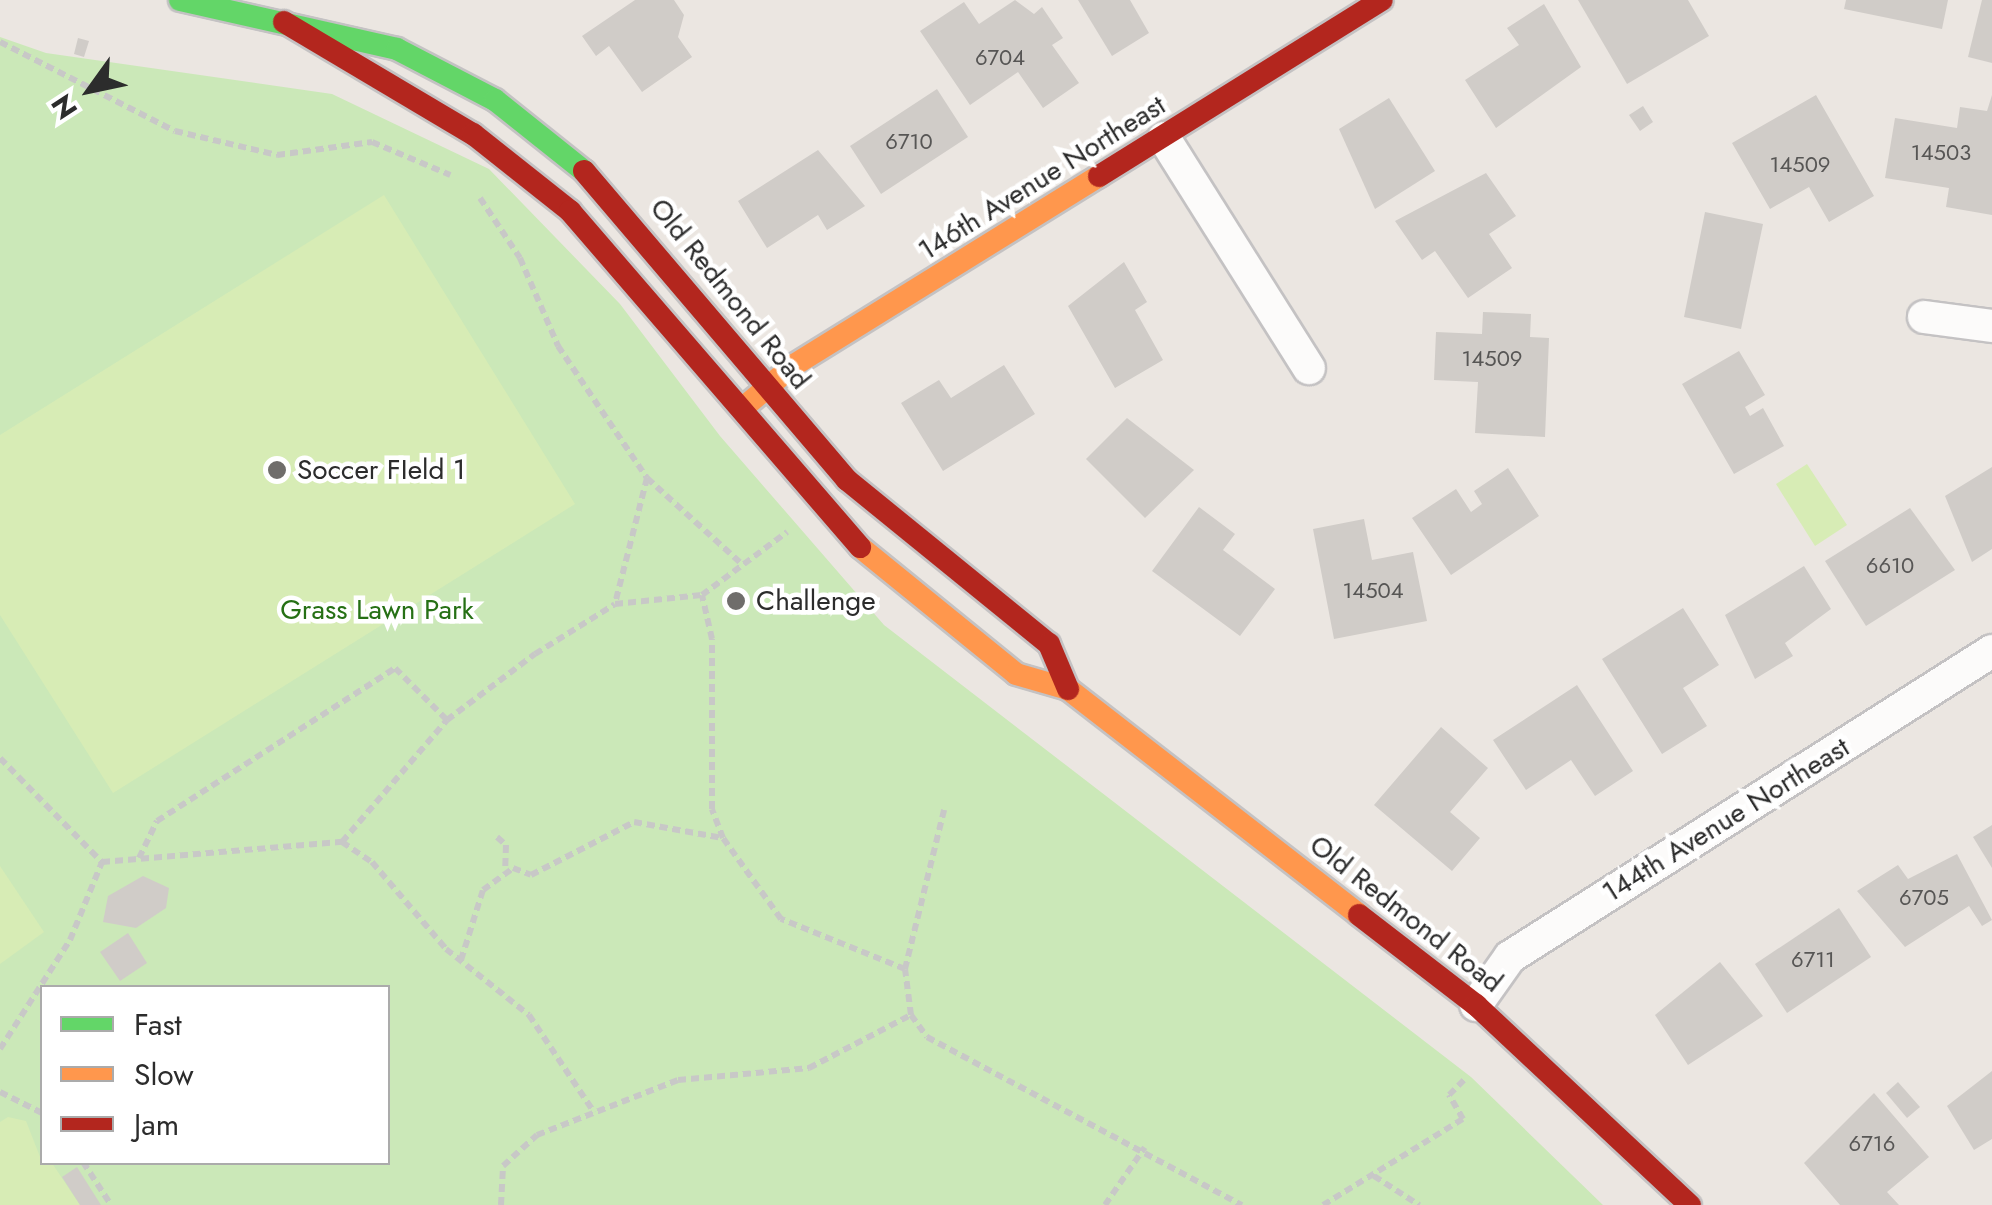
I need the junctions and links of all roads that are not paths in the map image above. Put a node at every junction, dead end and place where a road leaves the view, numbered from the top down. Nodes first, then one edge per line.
1 (180, 0) edge
2 (1382, 0) edge
3 (288, 11) edge
4 (1164, 138) junction
5 (1924, 317) dead end
6 (1992, 326) edge
7 (1309, 368) dead end
8 (766, 389) junction
9 (737, 413) junction
10 (1992, 652) edge
11 (1068, 689) junction
12 (1476, 1005) junction
13 (1690, 1205) edge

1 - 3 main road, Old Redmond Road
2 - 4 main road, 146th Avenue Northeast
3 - 8 main road, Old Redmond Road
3 - 9 main road, Old Redmond Road
4 - 7 street
4 - 8 main road, 146th Avenue Northeast
5 - 6 street
8 - 9 main road, 146th Avenue Northeast
8 - 11 main road, Old Redmond Road
9 - 11 main road, Old Redmond Road
10 - 12 street, 144th Avenue Northeast
11 - 12 main road, Old Redmond Road
12 - 13 main road, Old Redmond Road

